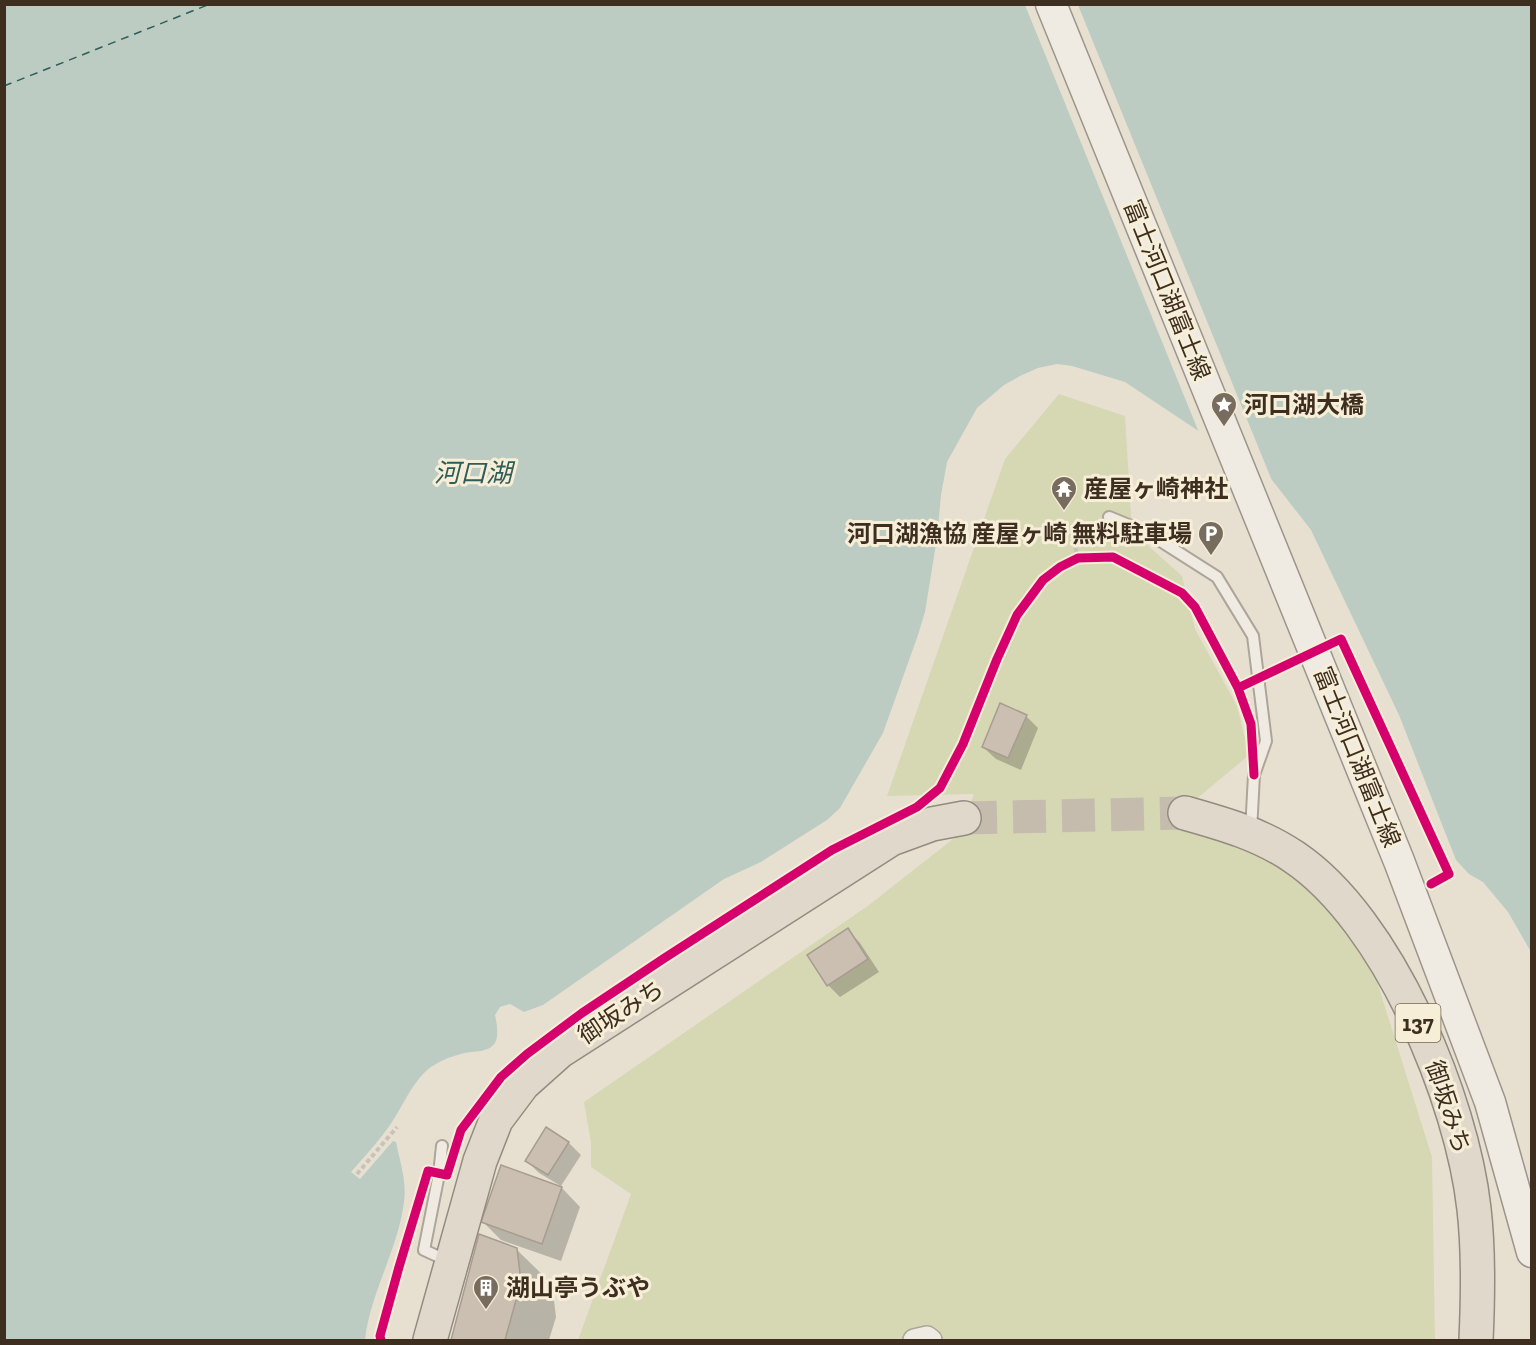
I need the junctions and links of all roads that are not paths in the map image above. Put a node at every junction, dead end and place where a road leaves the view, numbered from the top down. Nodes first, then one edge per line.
1 (1051, 4) edge
2 (1109, 517) dead end
3 (1185, 813) tunnel mouth
4 (964, 818) tunnel mouth
5 (1251, 834) junction
6 (442, 1146) dead end
7 (1532, 1252) edge
8 (452, 1262) junction
9 (430, 1341) edge
10 (914, 1341) edge
11 (931, 1341) edge
12 (1476, 1341) edge

1 - 7 main road, 富士河口湖富士線
2 - 5 lane
3 - 5 highway, 御坂みち / 137
4 - 8 highway, 御坂みち
5 - 12 highway, 御坂みち / 137
6 - 8 lane
8 - 9 highway, 御坂みち
10 - 11 street

